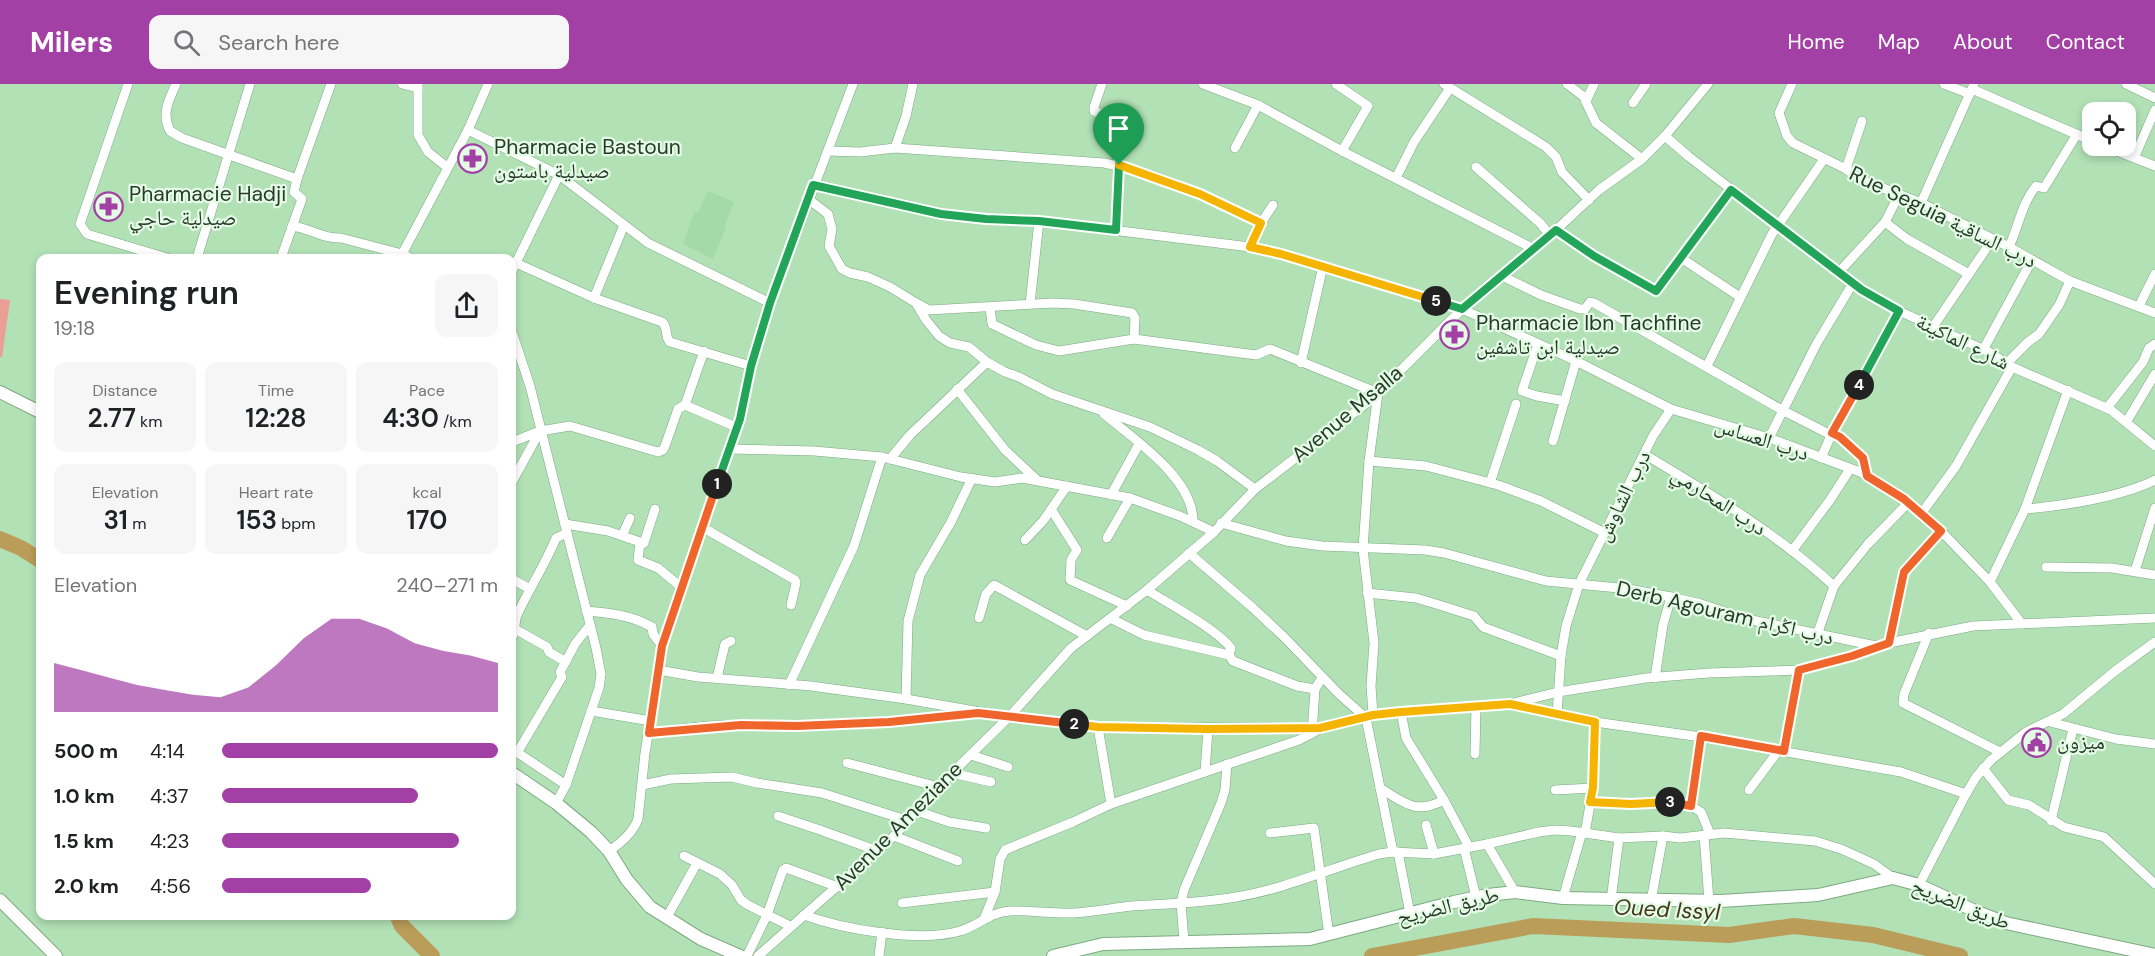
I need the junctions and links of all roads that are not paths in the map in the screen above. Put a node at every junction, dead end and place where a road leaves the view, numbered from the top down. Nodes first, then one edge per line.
1 (128, 84) edge
2 (176, 84) edge
3 (250, 84) edge
4 (331, 84) edge
5 (402, 84) edge
6 (488, 84) edge
7 (853, 84) edge
8 (913, 84) edge
9 (1102, 84) edge
10 (1203, 84) edge
11 (1336, 84) edge
12 (1567, 84) edge
13 (1594, 84) edge
14 (1646, 84) edge
15 (1708, 84) edge
16 (1792, 84) edge
17 (1944, 84) edge
18 (2126, 84) edge
19 (418, 86) edge
20 (1447, 86) edge
21 (1972, 89) edge
22 (2155, 98) edge
23 (1587, 99) junction
24 (1633, 103) dead end
25 (1257, 105) junction
26 (2155, 110) edge
27 (1863, 121) dead end
28 (468, 130) junction
29 (2077, 134) junction
30 (1665, 136) junction
31 (2082, 136) edge
32 (1235, 147) dead end
33 (895, 148) junction
34 (828, 151) junction
35 (1342, 151) junction
36 (230, 154) junction
37 (2136, 154) edge
38 (2132, 156) edge
39 (1642, 159) junction
40 (1824, 159) junction
41 (1119, 165) junction
42 (2155, 166) edge
43 (447, 167) junction
44 (1476, 167) dead end
45 (1845, 169) junction
46 (559, 175) junction
47 (1396, 178) junction
48 (297, 179) junction
49 (813, 185) junction
50 (1731, 190) junction
51 (1899, 195) junction
52 (808, 200) junction
53 (1589, 200) junction
54 (1921, 203) junction
55 (1273, 205) dead end
56 (1039, 221) junction
57 (1885, 222) junction
58 (1261, 223) junction
59 (624, 225) junction
60 (1778, 225) junction
61 (292, 226) junction
62 (1116, 230) junction
63 (1553, 233) junction
64 (1992, 240) junction
65 (1250, 247) junction
66 (2009, 248) junction
67 (1534, 249) junction
68 (154, 254) edge
69 (198, 254) edge
70 (282, 254) edge
71 (394, 254) edge
72 (405, 254) edge
73 (1681, 258) junction
74 (2032, 260) junction
75 (516, 263) edge
76 (1323, 266) junction
77 (516, 268) edge
78 (1839, 272) junction
79 (1969, 274) junction
80 (2155, 274) edge
81 (1502, 276) junction
82 (2070, 281) junction
83 (1853, 283) junction
84 (1740, 297) junction
85 (594, 298) junction
86 (770, 303) junction
87 (916, 303) junction
88 (1030, 304) junction
89 (2139, 306) junction
90 (990, 307) junction
91 (1462, 309) junction
92 (1899, 311) junction
93 (2155, 313) edge
94 (1933, 327) junction
95 (1134, 339) junction
96 (516, 344) edge
97 (1538, 344) junction
98 (2155, 344) edge
99 (1983, 350) junction
100 (704, 351) junction
101 (1576, 361) junction
102 (987, 362) junction
103 (1301, 363) junction
104 (2010, 365) junction
105 (751, 366) junction
106 (1707, 366) junction
107 (2155, 374) edge
108 (2152, 385) edge
109 (957, 389) junction
110 (2068, 390) junction
111 (0, 392) edge
112 (1378, 393) junction
113 (1565, 401) junction
114 (1516, 404) dead end
115 (686, 405) junction
116 (2107, 408) junction
117 (1671, 409) junction
118 (36, 410) edge
119 (1782, 410) junction
120 (1100, 411) junction
121 (2127, 422) junction
122 (736, 427) junction
123 (540, 431) junction
124 (1832, 433) junction
125 (1769, 438) junction
126 (516, 440) edge
127 (1553, 441) dead end
128 (1139, 444) junction
129 (2155, 446) edge
130 (729, 449) junction
131 (1644, 454) junction
132 (886, 458) junction
133 (1821, 458) junction
134 (1369, 462) junction
135 (1851, 469) junction
136 (516, 475) edge
137 (1867, 476) junction
138 (972, 478) junction
139 (2155, 480) edge
140 (1038, 481) junction
141 (1490, 483) junction
142 (1066, 486) junction
143 (1255, 489) junction
144 (1111, 495) junction
145 (1130, 498) junction
146 (1908, 503) junction
147 (2155, 508) edge
148 (655, 509) dead end
149 (1051, 509) junction
150 (2025, 509) junction
151 (1922, 514) junction
152 (630, 518) dead end
153 (1193, 522) junction
154 (1221, 523) junction
155 (702, 527) junction
156 (566, 529) junction
157 (1941, 531) junction
158 (1214, 532) junction
159 (1605, 533) junction
160 (623, 534) junction
161 (1107, 538) dead end
162 (1025, 540) dead end
163 (641, 545) junction
164 (1363, 549) junction
165 (1792, 550) junction
166 (1189, 553) junction
167 (2046, 567) dead end
168 (2135, 571) junction
169 (2155, 575) edge
170 (516, 581) edge
171 (1990, 582) junction
172 (1579, 584) junction
173 (1834, 586) junction
174 (682, 588) junction
175 (530, 589) junction
176 (1147, 590) junction
177 (1367, 593) junction
178 (1671, 597) junction
179 (791, 606) dead end
180 (1127, 606) junction
181 (586, 611) junction
182 (979, 618) dead end
183 (2155, 618) edge
184 (516, 619) edge
185 (1112, 619) junction
186 (2022, 624) junction
187 (590, 625) junction
188 (516, 632) edge
189 (1929, 633) junction
190 (1817, 635) junction
191 (1087, 636) junction
192 (731, 641) dead end
193 (2155, 642) edge
194 (1889, 643) junction
195 (662, 646) junction
196 (1876, 646) junction
197 (1229, 655) junction
198 (1561, 656) junction
199 (566, 662) junction
200 (658, 670) junction
201 (1799, 670) junction
202 (717, 678) junction
203 (1322, 678) junction
204 (1655, 678) junction
205 (789, 685) junction
206 (1315, 688) junction
207 (1558, 693) junction
208 (906, 699) junction
209 (1510, 704) junction
210 (1476, 706) junction
211 (591, 711) junction
212 (1401, 712) junction
213 (978, 713) junction
214 (1557, 714) junction
215 (1008, 717) junction
216 (1369, 717) junction
217 (651, 720) junction
218 (1595, 722) junction
219 (2050, 722) junction
220 (1098, 727) junction
221 (1208, 729) junction
222 (2073, 729) junction
223 (1315, 730) junction
224 (649, 733) junction
225 (1701, 736) junction
226 (2155, 744) edge
227 (516, 748) edge
228 (1781, 750) junction
229 (516, 752) edge
230 (2000, 752) junction
231 (1475, 754) dead end
232 (970, 755) junction
233 (848, 763) dead end
234 (1227, 764) junction
235 (1008, 767) dead end
236 (1983, 768) junction
237 (1206, 772) junction
238 (952, 773) junction
239 (516, 776) edge
240 (991, 782) dead end
241 (566, 785) junction
242 (642, 785) junction
243 (939, 787) junction
244 (1380, 788) junction
245 (1593, 788) junction
246 (1555, 790) dead end
247 (1749, 790) dead end
248 (1966, 794) junction
249 (1444, 800) junction
250 (1590, 802) junction
251 (556, 803) junction
252 (1111, 804) junction
253 (1691, 806) junction
254 (917, 811) junction
255 (778, 816) dead end
256 (909, 821) junction
257 (2051, 821) junction
258 (1426, 825) dead end
259 (986, 828) dead end
260 (1584, 832) junction
261 (1270, 833) dead end
262 (1707, 835) junction
263 (894, 836) junction
264 (1663, 836) junction
265 (1619, 838) junction
266 (1487, 844) junction
267 (1467, 848) junction
268 (609, 851) junction
269 (878, 851) junction
270 (1396, 852) junction
271 (1434, 854) junction
272 (684, 856) dead end
273 (958, 861) dead end
274 (697, 863) junction
275 (1320, 872) junction
276 (1893, 878) junction
277 (2155, 884) edge
278 (1919, 885) junction
279 (838, 886) junction
280 (995, 892) junction
281 (1515, 892) junction
282 (1476, 897) junction
283 (1563, 898) junction
284 (0, 900) edge
285 (1611, 900) junction
286 (1651, 901) junction
287 (1709, 901) junction
288 (902, 903) dead end
289 (1181, 903) junction
290 (1410, 914) junction
291 (767, 915) junction
292 (804, 915) junction
293 (667, 917) junction
294 (984, 920) junction
295 (790, 926) junction
296 (882, 932) junction
297 (1329, 935) junction
298 (1184, 941) junction
299 (2155, 955) edge
300 (56, 956) edge
301 (740, 956) edge
302 (747, 956) edge
303 (758, 956) edge
304 (879, 956) edge
305 (1053, 956) edge

1 - 68 street
2 - 36 street
3 - 36 street
4 - 48 street
5 - 19 street
6 - 28 street
7 - 34 street
8 - 33 street
9 - 41 street
10 - 25 street
11 - 35 street
12 - 23 street
13 - 23 street
14 - 24 street
15 - 30 street, Avenue Msalla
16 - 40 street, Rue Seguia درب الساقية
17 - 21 street
18 - 22 street
19 - 43 street
20 - 47 street
20 - 53 street
21 - 29 street
21 - 54 street
23 - 39 street
25 - 32 street
25 - 35 street
26 - 37 street
27 - 45 street
28 - 43 street
28 - 46 street
29 - 31 street
29 - 66 street
30 - 39 street, Avenue Msalla
30 - 50 street, شارع الماكينة
33 - 34 street
33 - 41 street
34 - 49 street
35 - 47 street
36 - 48 street
36 - 69 street
38 - 42 street
39 - 53 street, Avenue Msalla
40 - 45 street, Rue Seguia درب الساقية
40 - 60 street
41 - 58 street
41 - 62 street
43 - 72 street
44 - 63 street
45 - 51 street, Rue Seguia درب الساقية
46 - 59 street
46 - 75 street
47 - 67 street
48 - 61 street
49 - 52 street
49 - 56 street, درب العساس
50 - 60 street, شارع الماكينة
50 - 73 street
51 - 54 street, Rue Seguia درب الساقية
51 - 57 street
52 - 86 street
52 - 87 street
53 - 63 street, Avenue Msalla
54 - 64 street, Rue Seguia درب الساقية
55 - 58 street
56 - 62 street, درب العساس
56 - 88 street
57 - 78 street
57 - 79 street
58 - 65 street
59 - 85 street
59 - 86 street
60 - 78 street, شارع الماكينة
60 - 84 street
61 - 70 street
61 - 71 street
62 - 65 street, درب العساس
63 - 67 street, Avenue Msalla
63 - 73 street
64 - 66 street, Rue Seguia درب الساقية
64 - 79 street
65 - 76 street, درب العساس
66 - 74 street, Rue Seguia درب الساقية
67 - 81 street, Avenue Msalla
73 - 84 street
74 - 82 street, Rue Seguia درب الساقية
74 - 99 street
76 - 91 street, درب العساس
76 - 103 street
77 - 85 street
78 - 83 street, شارع الماكينة
79 - 94 street
80 - 89 street
81 - 91 street, Avenue Msalla
81 - 106 street
82 - 89 street, Rue Seguia درب الساقية
82 - 104 street
83 - 92 street, شارع الماكينة
83 - 119 street
84 - 106 street
85 - 100 street
86 - 105 street
87 - 90 street
87 - 102 street
88 - 90 street
88 - 95 street
89 - 93 street, Rue Seguia درب الساقية
90 - 95 street
91 - 97 street, درب العساس
91 - 112 street, Avenue Msalla
92 - 94 street, شارع الماكينة
92 - 124 street
94 - 99 street, شارع الماكينة
95 - 103 street
96 - 123 street
97 - 101 street, درب العساس
97 - 113 street
98 - 116 street
99 - 104 street, شارع الماكينة
100 - 105 street
100 - 115 street
101 - 113 street
101 - 117 street, درب العساس
102 - 109 street
102 - 120 street
103 - 112 street
104 - 110 street, شارع الماكينة
104 - 151 street
105 - 122 street
106 - 119 street
107 - 108 street
108 - 121 street
109 - 132 street
109 - 140 street
110 - 116 street, شارع الماكينة
110 - 150 street
111 - 118 street
112 - 134 street
112 - 143 street, Avenue Msalla
113 - 127 street
114 - 141 street
115 - 122 street
115 - 123 street
116 - 121 street, شارع الماكينة
117 - 125 street, درب العساس
117 - 131 street, درب الشاوش
119 - 124 street
119 - 125 street
120 - 128 street
120 - 143 street
121 - 129 street, شارع الماكينة
122 - 130 street
123 - 126 street
123 - 136 street
123 - 156 street
124 - 133 street
124 - 137 street
125 - 133 street, درب العساس
128 - 144 street
128 - 153 street
130 - 132 street
130 - 155 street
131 - 159 street, درب الشاوش
131 - 165 street, درب المحارمي
132 - 138 street
132 - 205 street
133 - 135 street, درب العساس
134 - 141 street
134 - 164 street
135 - 137 street, درب العساس
135 - 165 street
137 - 146 street, درب العساس
138 - 140 street
138 - 208 street
139 - 150 street
140 - 142 street
141 - 159 street
142 - 144 street
142 - 149 street
143 - 154 street, Avenue Msalla
144 - 145 street
145 - 153 street
145 - 161 street
146 - 151 street, درب العساس
146 - 173 street
147 - 168 street
148 - 163 street
149 - 162 street
149 - 180 street
150 - 171 street
151 - 157 street, درب العساس
152 - 160 street
153 - 158 street
154 - 158 street, Avenue Msalla
154 - 164 street, Derb Agouram درب اڭرام
155 - 174 street
155 - 179 street
156 - 160 street
156 - 175 street
156 - 181 street
157 - 171 street, درب العساس
157 - 194 street
158 - 166 street, Avenue Msalla
159 - 172 street, درب الشاوش
160 - 163 street
163 - 174 street
164 - 172 street, Derb Agouram درب اڭرام
164 - 177 street
165 - 173 street, درب المحارمي
166 - 176 street, Avenue Msalla
166 - 203 street
167 - 168 street
168 - 169 street
170 - 175 street
171 - 186 street, درب العساس
172 - 178 street, Derb Agouram درب اڭرام
172 - 198 street, درب الشاوش
173 - 190 street
174 - 195 street
175 - 184 street
176 - 180 street, Avenue Msalla
176 - 197 street
177 - 198 street
177 - 216 street
178 - 190 street, Derb Agouram درب اڭرام
178 - 204 street
180 - 185 street, Avenue Msalla
181 - 187 street
181 - 195 street
182 - 191 street
183 - 186 street
185 - 191 street, Avenue Msalla
185 - 197 street
186 - 189 street
187 - 199 street
187 - 211 street
188 - 199 street
189 - 194 street
189 - 230 street
190 - 196 street, Derb Agouram درب اڭرام
191 - 215 street, Avenue Msalla
192 - 202 street
193 - 219 street
194 - 196 street
195 - 200 street
196 - 201 street
197 - 206 street
198 - 207 street, درب الشاوش
199 - 227 street
200 - 202 street
200 - 217 street
201 - 204 street
201 - 228 street
202 - 205 street
203 - 206 street
203 - 216 street
204 - 207 street
205 - 208 street
206 - 223 street
207 - 209 street
207 - 214 street, درب الشاوش
208 - 213 street
209 - 210 street
209 - 214 street
210 - 212 street
210 - 231 street
211 - 217 street
211 - 241 street
212 - 216 street
212 - 249 street
213 - 215 street
213 - 224 street
214 - 218 street
215 - 220 street
215 - 232 street, Avenue Ameziane
216 - 223 street
216 - 244 street
217 - 224 street
218 - 225 street
218 - 245 street
219 - 222 street
219 - 230 street
220 - 221 street
220 - 252 street
221 - 223 street
221 - 237 street
222 - 226 street
222 - 257 street
223 - 234 street
224 - 242 street
225 - 228 street
225 - 253 street
228 - 247 street
228 - 248 street
229 - 241 street
230 - 236 street
232 - 235 street
232 - 238 street, Avenue Ameziane
233 - 243 street
234 - 237 street
234 - 289 street
236 - 248 street
236 - 257 street
237 - 252 street
238 - 240 street
238 - 243 street, Avenue Ameziane
239 - 251 street
241 - 251 street
242 - 256 street
242 - 268 street
243 - 254 street, Avenue Ameziane
244 - 249 street
244 - 270 street
245 - 246 street
245 - 250 street
248 - 278 street
249 - 267 street
250 - 253 street
250 - 260 street
251 - 268 street
252 - 280 street
253 - 262 street
254 - 256 street, Avenue Ameziane
254 - 259 street
255 - 269 street
256 - 263 street, Avenue Ameziane
257 - 277 street
258 - 271 street
260 - 265 street
260 - 266 street
260 - 283 street
261 - 275 street
262 - 264 street
262 - 276 street
262 - 287 street
263 - 269 street, Avenue Ameziane
263 - 273 street
264 - 265 street
264 - 286 street
265 - 285 street
266 - 267 street
266 - 281 street
267 - 271 street
267 - 282 street
268 - 293 street
269 - 279 street, Avenue Ameziane
270 - 271 street
270 - 275 street
270 - 290 street
272 - 274 street
274 - 291 street
274 - 293 street
275 - 289 street
275 - 297 street
276 - 278 street, طريق الضريح
276 - 287 street, طريق الضريح
278 - 299 street, طريق الضريح
279 - 291 street
279 - 292 street, Avenue Ameziane
280 - 288 street
280 - 294 street
281 - 282 street, طريق الضريح
281 - 283 street, طريق الضريح
282 - 290 street, طريق الضريح
283 - 285 street, طريق الضريح
284 - 300 street
285 - 286 street, طريق الضريح
286 - 287 street, طريق الضريح
289 - 294 street
289 - 298 street
290 - 297 street, طريق الضريح
291 - 295 street
291 - 302 street
292 - 295 street, Avenue Ameziane
292 - 296 street
293 - 301 street
294 - 296 street
295 - 303 street, Avenue Ameziane
296 - 304 street
297 - 298 street, طريق الضريح
298 - 305 street, طريق الضريح

